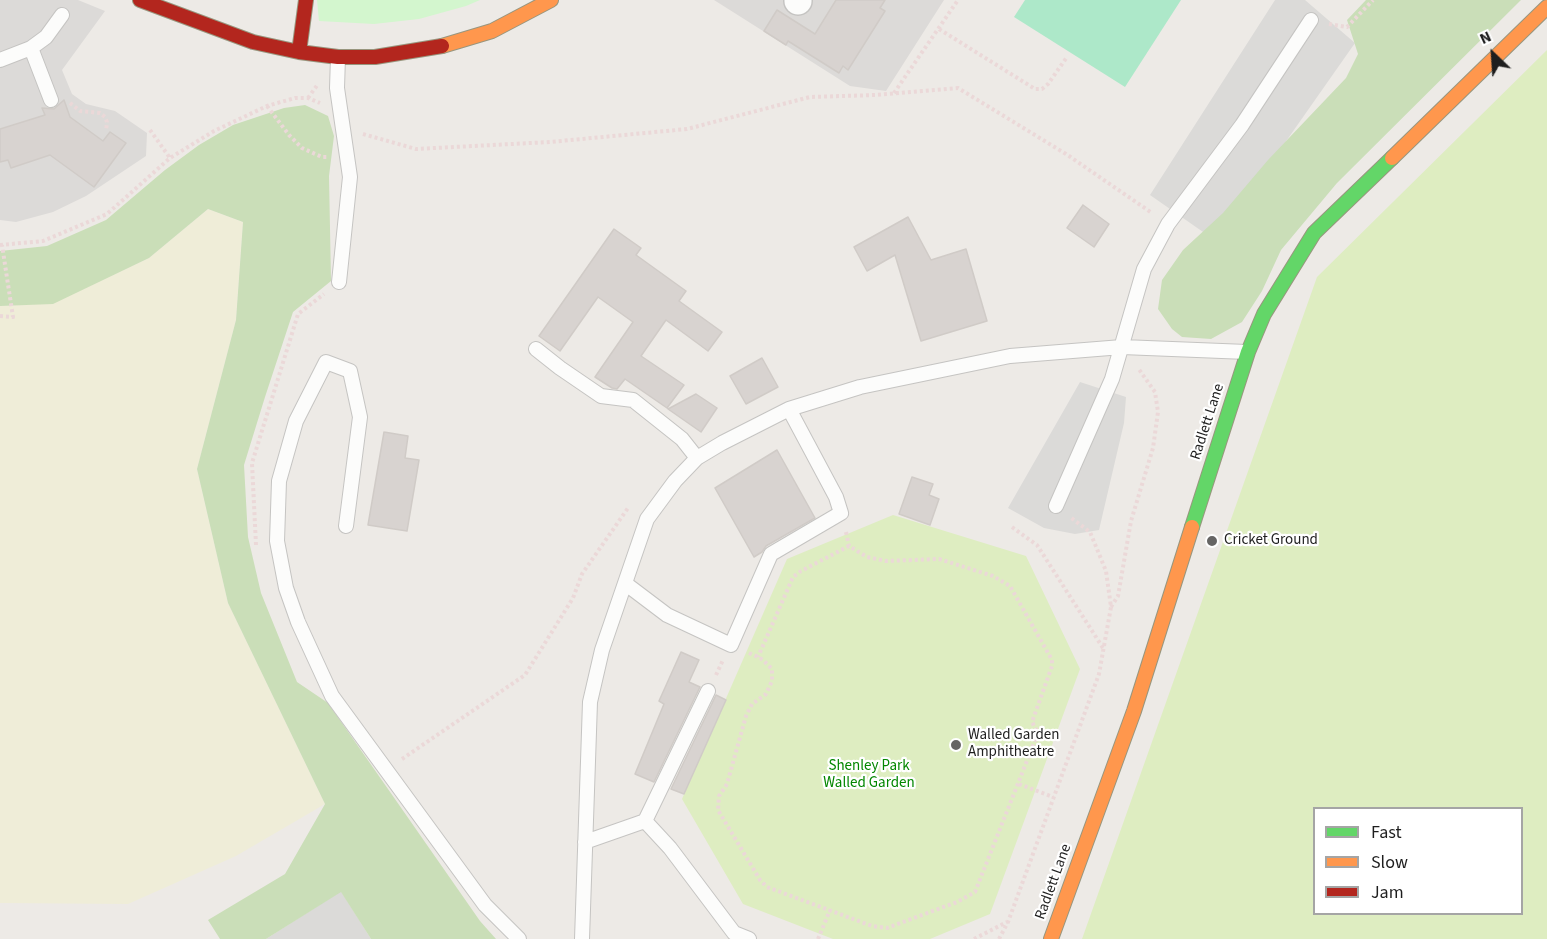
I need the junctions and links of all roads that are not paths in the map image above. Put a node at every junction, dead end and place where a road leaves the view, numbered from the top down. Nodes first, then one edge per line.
1 (140, 0) edge
2 (306, 0) edge
3 (551, 0) edge
4 (1547, 7) edge
5 (62, 15) dead end
6 (1311, 20) road end
7 (30, 48) junction
8 (299, 52) junction
9 (338, 57) junction
10 (0, 60) edge
11 (51, 100) road end
12 (339, 282) dead end
13 (1122, 347) junction
14 (536, 349) dead end
15 (1248, 352) junction
16 (789, 409) junction
17 (697, 458) junction
18 (1056, 506) road end
19 (346, 526) dead end
20 (626, 584) junction
21 (708, 691) road end
22 (645, 821) junction
23 (585, 842) junction
24 (519, 939) edge
25 (582, 939) edge
26 (749, 939) edge
27 (1051, 939) edge

1 - 8 street
2 - 8 street
3 - 9 street
4 - 15 street, Radlett Lane
5 - 7 lane
6 - 13 lane
7 - 10 lane
7 - 11 lane
8 - 9 street
9 - 12 lane
13 - 15 lane
13 - 16 lane
13 - 18 lane
14 - 17 lane
15 - 27 street, Radlett Lane
16 - 17 lane
16 - 20 lane
17 - 20 lane
19 - 24 lane
20 - 23 lane
21 - 22 lane
22 - 23 lane
22 - 26 lane
23 - 25 lane

